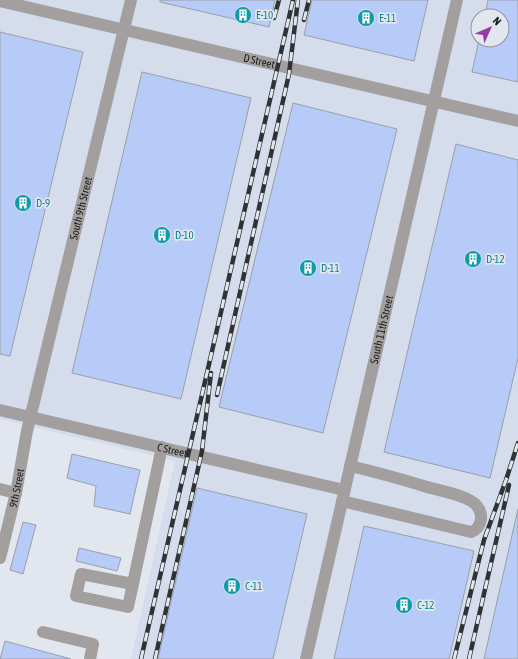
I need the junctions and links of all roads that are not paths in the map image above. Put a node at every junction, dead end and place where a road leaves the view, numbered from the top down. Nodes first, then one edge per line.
1 (131, 0) edge
2 (457, 0) edge
3 (0, 1) edge
4 (125, 29) junction
5 (433, 102) junction
6 (518, 121) edge
7 (0, 410) edge
8 (31, 417) junction
9 (162, 447) junction
10 (350, 466) junction
11 (0, 489) edge
12 (16, 493) junction
13 (343, 495) junction
14 (0, 558) edge
15 (133, 584) junction
16 (43, 632) dead end
17 (90, 659) edge
18 (306, 659) edge

1 - 4 lane, South 9th Street
2 - 5 lane, South 11th Street
3 - 4 lane, D Street
4 - 5 lane, D Street
4 - 8 lane, South 9th Street
5 - 6 lane, D Street
5 - 10 lane, South 11th Street
7 - 8 lane, C Street
8 - 9 lane, C Street
8 - 12 lane, 9th Street
9 - 13 lane, C Street
9 - 15 lane
10 - 13 lane, South 11th Street
10 - 13 lane, C Street
11 - 12 lane
12 - 14 lane, 9th Street
13 - 18 lane, South 11th Street
15 - 15 lane
16 - 17 lane

